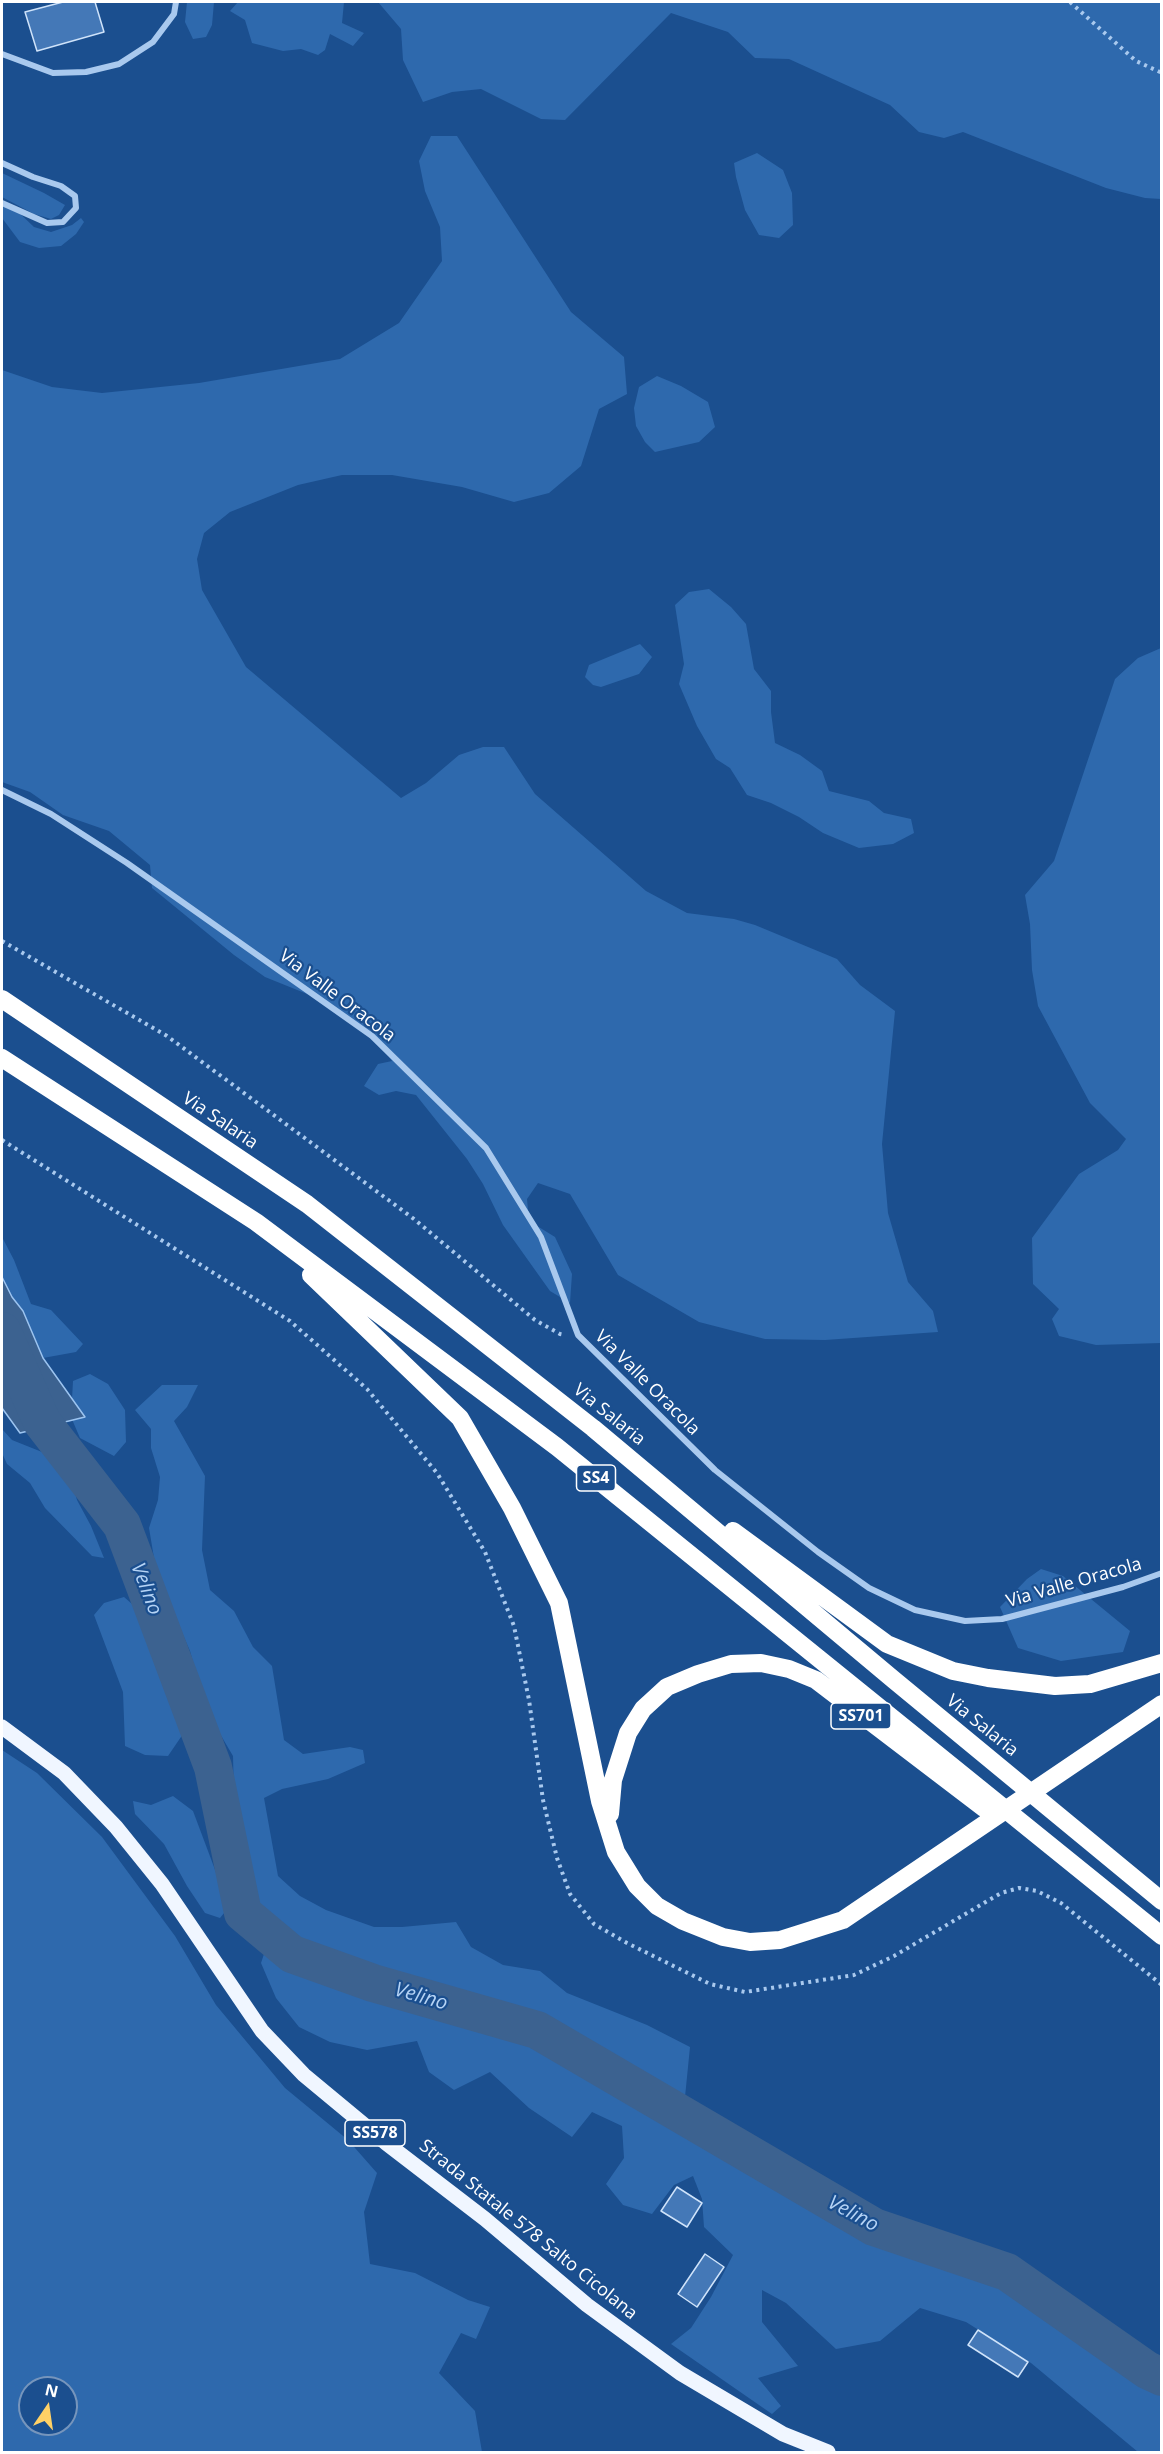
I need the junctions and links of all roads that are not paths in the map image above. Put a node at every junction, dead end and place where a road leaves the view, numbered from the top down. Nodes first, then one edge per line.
1 (176, 2) edge
2 (2, 54) edge
3 (2, 163) edge
4 (2, 203) edge
5 (2, 790) edge
6 (2, 999) edge
7 (2, 1058) edge
8 (256, 1222) junction
9 (593, 1428) junction
10 (1161, 1573) edge
11 (1161, 1663) edge
12 (1161, 1704) edge
13 (2, 1728) edge
14 (611, 1831) junction
15 (1161, 1901) edge
16 (1161, 1938) edge
17 (828, 2452) edge

1 - 2 street
3 - 4 street
5 - 10 street, Via Valle Oracola
6 - 9 highway, Via Salaria / SS4
7 - 8 highway, SS4
8 - 14 highway, SS701
8 - 16 highway, SS4
9 - 11 highway
9 - 15 highway, Via Salaria / SS4
12 - 14 highway, SS701
13 - 17 main road, Strada Statale 578 Salto Cicolana / SS578
14 - 16 highway, SS701

